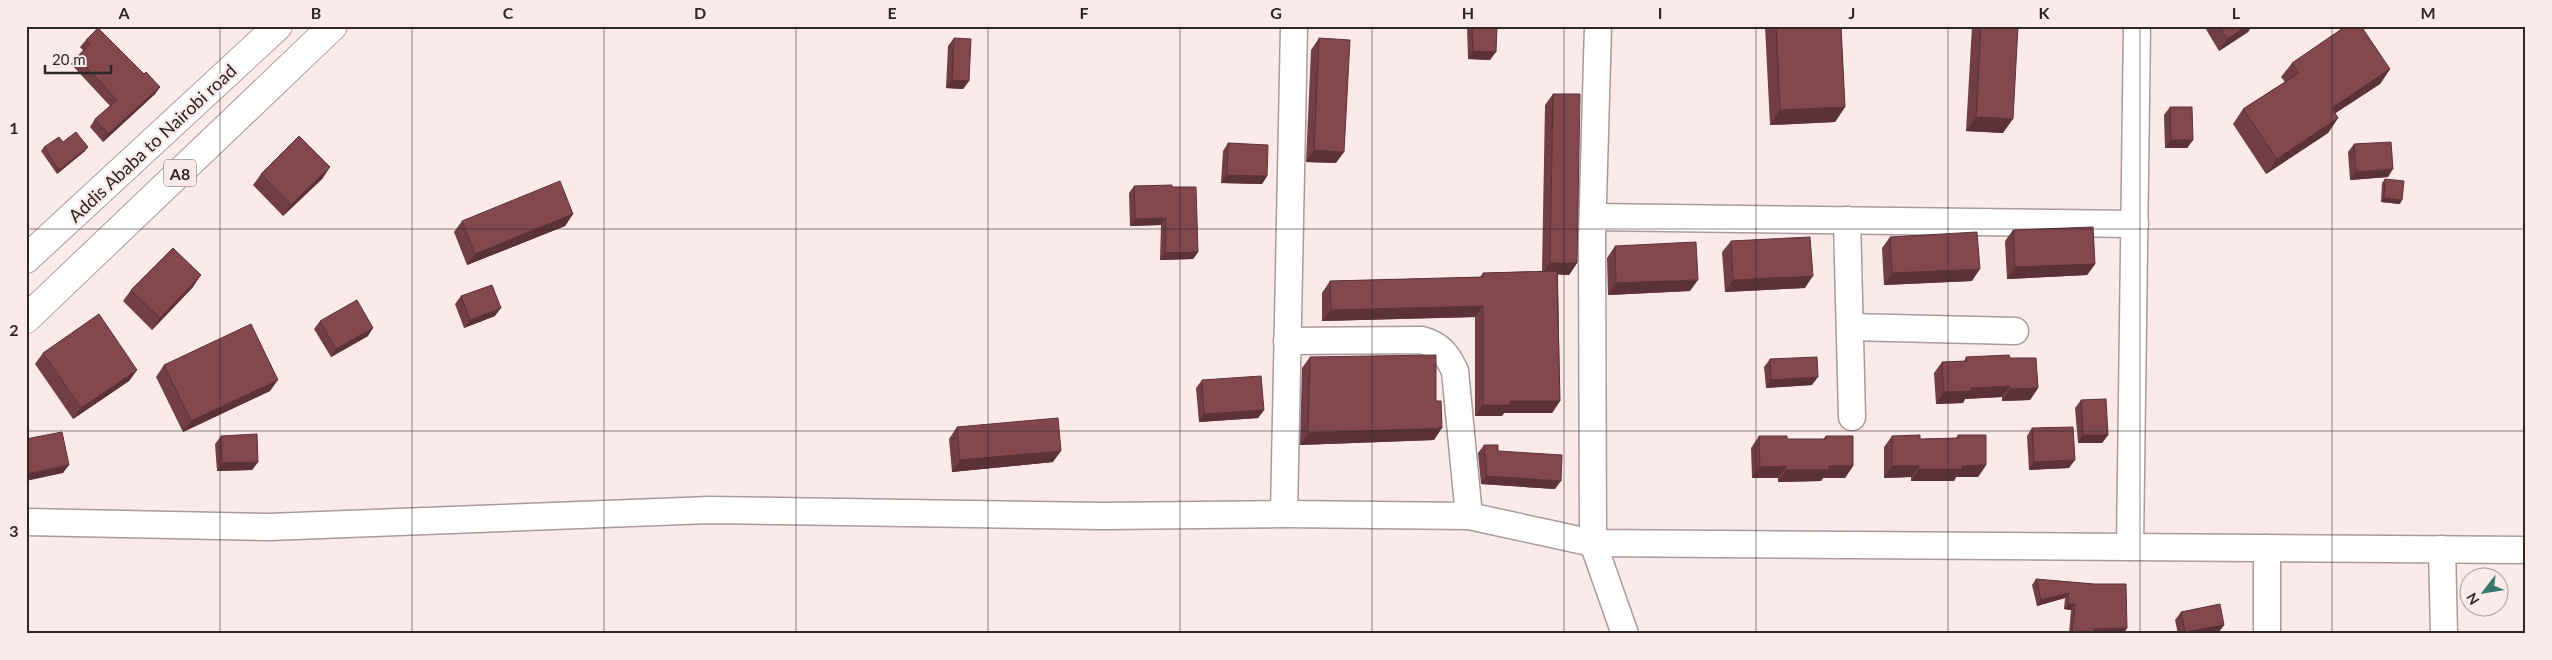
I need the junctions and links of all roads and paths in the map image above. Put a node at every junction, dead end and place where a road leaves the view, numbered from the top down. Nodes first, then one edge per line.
1 (278, 26) edge
2 (333, 26) edge
3 (1294, 26) edge
4 (1598, 26) edge
5 (2137, 26) edge
6 (1593, 217) junction
7 (1847, 220) junction
8 (2135, 224) junction
9 (26, 259) edge
10 (26, 319) edge
11 (1850, 327) junction
12 (2015, 331) dead end
13 (1287, 341) junction
14 (1852, 417) dead end
15 (1284, 514) junction
16 (1469, 516) junction
17 (26, 522) edge
18 (1594, 542) junction
19 (2130, 547) junction
20 (2267, 548) junction
21 (2442, 549) junction
22 (2526, 550) edge
23 (1625, 634) edge
24 (2267, 634) edge
25 (2444, 634) edge

1 - 9 highway, Addis Ababa to Nairobi road / A8
2 - 10 highway, A8
3 - 13 street
4 - 6 street
5 - 8 street
6 - 7 street
6 - 18 street
7 - 8 street
7 - 11 street
8 - 19 street
11 - 12 street
11 - 14 street
13 - 15 street
13 - 16 street
15 - 16 street
15 - 17 street
16 - 18 street
18 - 19 street
18 - 23 street
19 - 20 street
20 - 21 street
20 - 24 street
21 - 22 street
21 - 25 street

